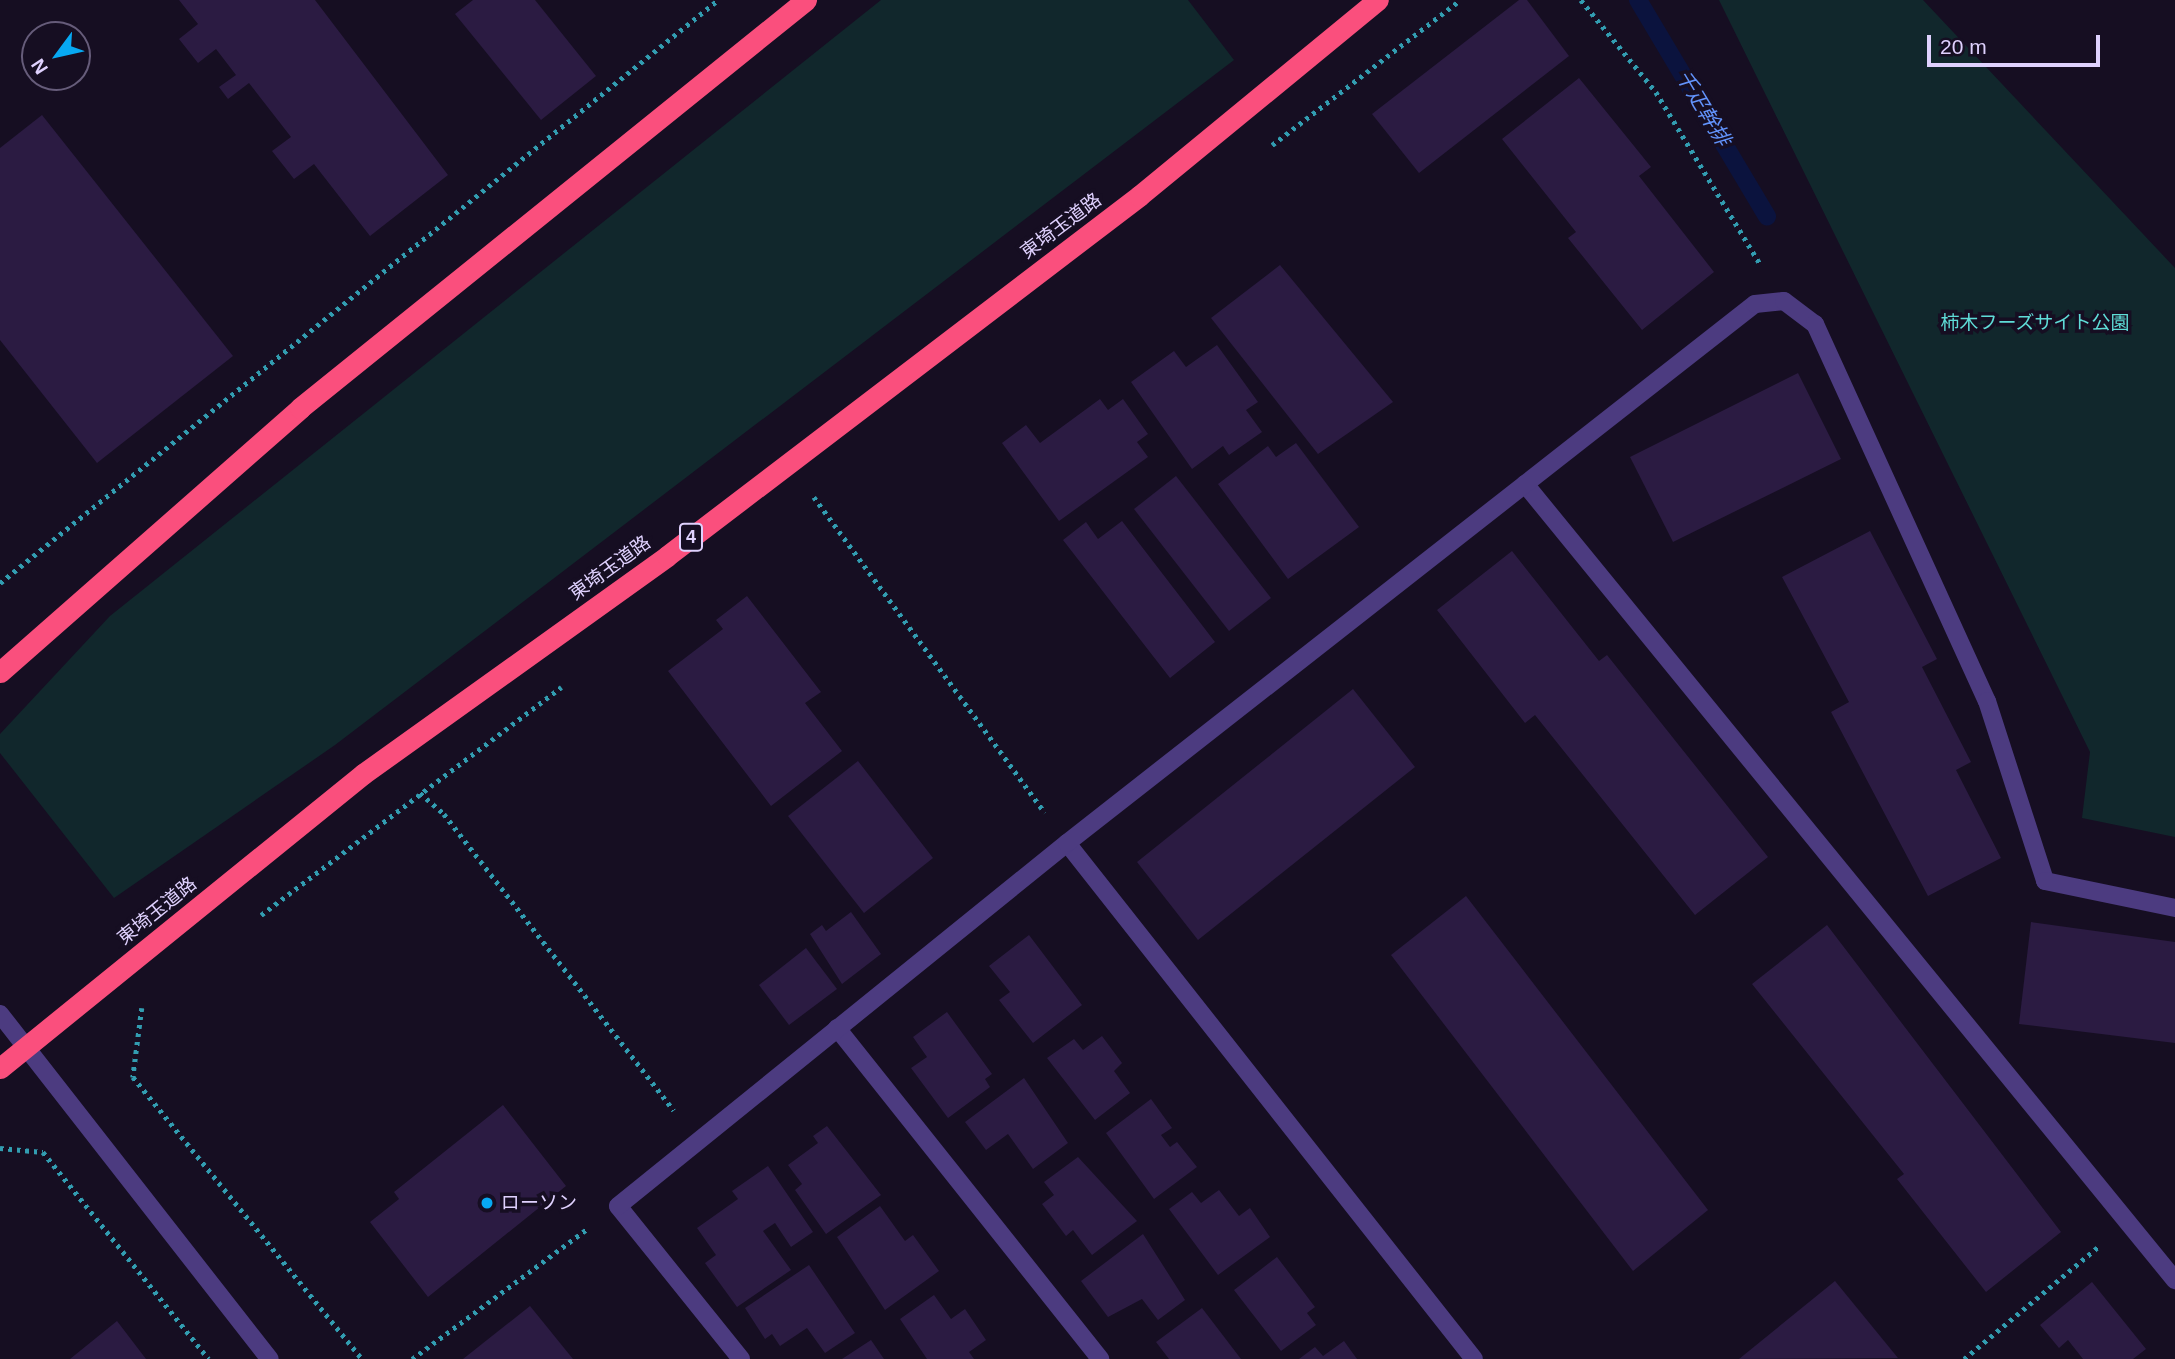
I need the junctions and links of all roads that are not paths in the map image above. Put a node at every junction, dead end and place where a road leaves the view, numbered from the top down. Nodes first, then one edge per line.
1 (806, 0) edge
2 (1378, 0) edge
3 (1525, 484) junction
4 (0, 672) edge
5 (1067, 843) junction
6 (2175, 908) edge
7 (0, 1014) edge
8 (837, 1028) junction
9 (27, 1046) junction
10 (0, 1068) edge
11 (2175, 1280) edge
12 (270, 1359) edge
13 (741, 1359) edge
14 (1100, 1359) edge
15 (1474, 1359) edge

1 - 4 highway
2 - 9 highway, 東埼玉道路 / 4
3 - 5 street
3 - 6 street
3 - 11 street
5 - 8 street
5 - 15 street
7 - 9 street
8 - 13 street
8 - 14 street
9 - 10 highway, 東埼玉道路 / 4
9 - 12 street

